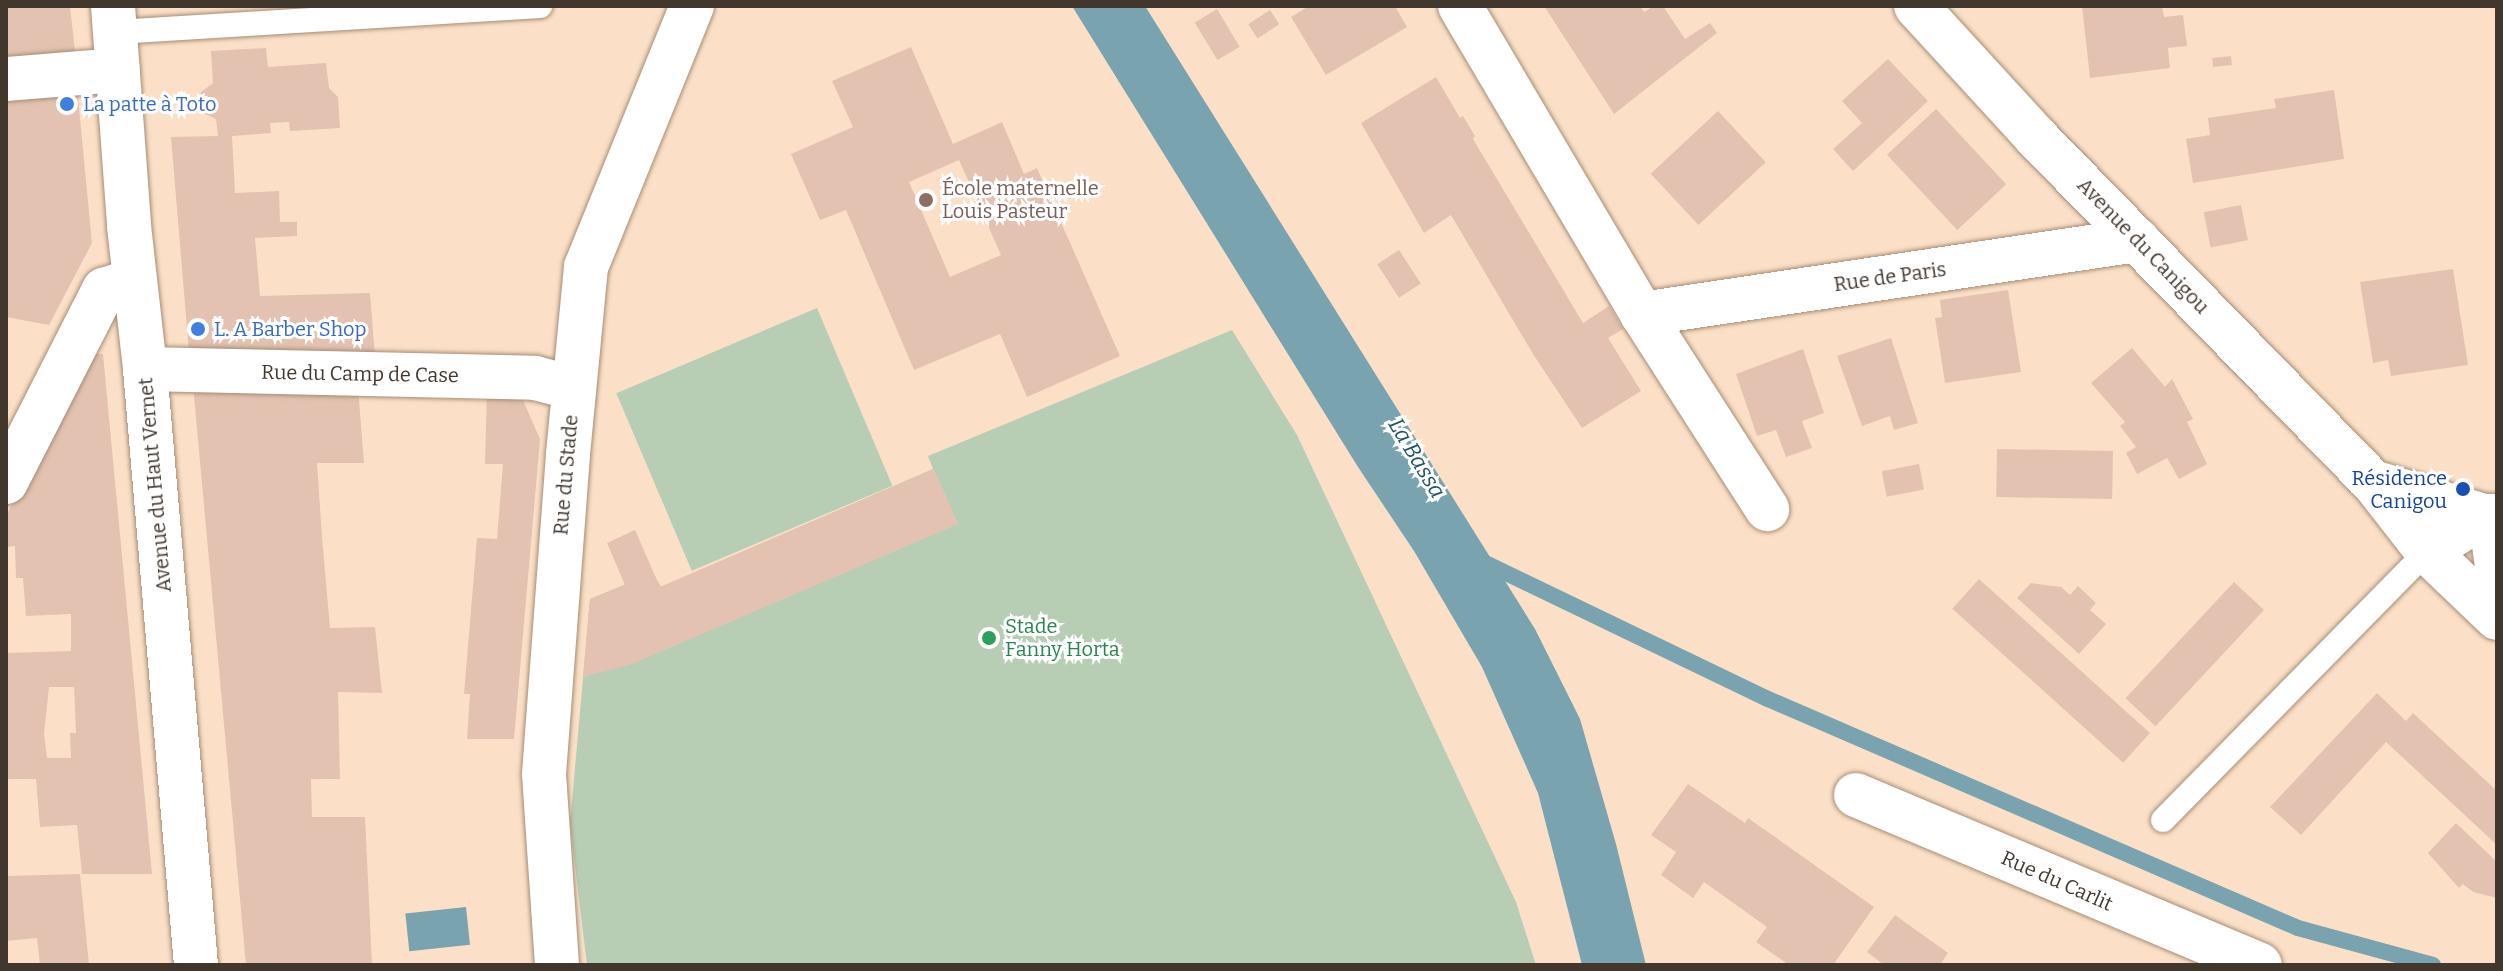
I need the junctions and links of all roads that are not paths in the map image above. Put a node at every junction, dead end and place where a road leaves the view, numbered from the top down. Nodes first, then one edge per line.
1 (540, 6) edge
2 (692, 6) edge
3 (1460, 6) edge
4 (1916, 6) edge
5 (116, 36) edge
6 (6, 79) edge
7 (2137, 240) junction
8 (134, 280) junction
9 (1642, 314) junction
10 (145, 369) junction
11 (574, 388) junction
12 (6, 482) edge
13 (2373, 482) junction
14 (1767, 509) dead end
15 (2490, 516) edge
16 (2427, 551) junction
17 (2497, 565) edge
18 (2497, 618) edge
19 (1856, 795) dead end
20 (2163, 820) dead end
21 (196, 965) edge
22 (557, 965) edge
23 (2260, 965) edge

1 - 5 lane
2 - 11 street, Rue du Stade
3 - 9 street
4 - 7 street, Avenue du Canigou
5 - 6 street
5 - 8 street, Avenue du Haut Vernet
7 - 9 street, Rue de Paris
7 - 13 street, Avenue du Canigou
8 - 10 street, Avenue du Haut Vernet
8 - 12 street
9 - 14 street
10 - 11 street, Rue du Camp de Case
10 - 21 street, Avenue du Haut Vernet
11 - 22 street, Rue du Stade
13 - 15 street, Avenue du Canigou
13 - 16 street, Avenue du Canigou
15 - 16 street
15 - 17 street
16 - 18 street, Avenue du Canigou
16 - 20 lane
19 - 23 street, Rue du Carlit

